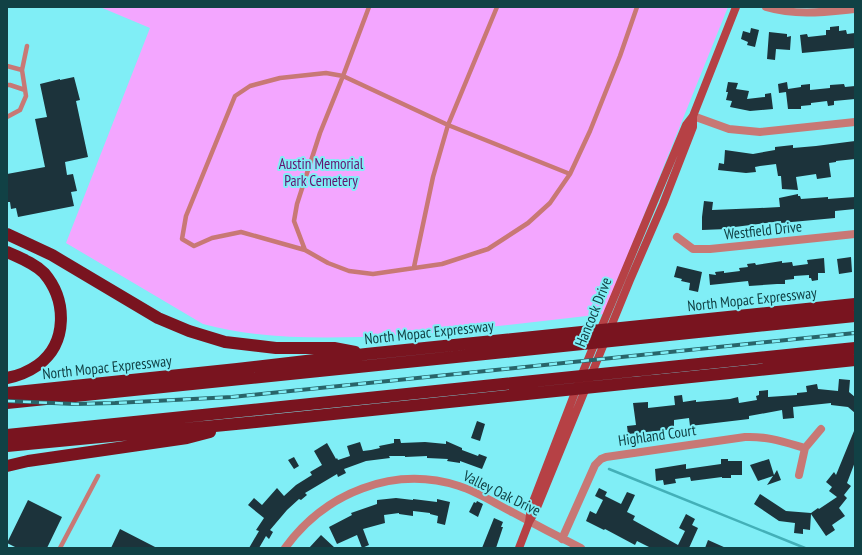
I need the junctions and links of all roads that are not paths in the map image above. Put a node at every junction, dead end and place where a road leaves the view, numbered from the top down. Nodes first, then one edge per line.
1 (370, 7) edge
2 (497, 7) edge
3 (637, 7) edge
4 (736, 7) edge
5 (766, 7) edge
6 (855, 9) edge
7 (27, 46) dead end
8 (7, 66) edge
9 (22, 70) junction
10 (343, 76) junction
11 (7, 85) edge
12 (25, 90) junction
13 (693, 116) junction
14 (7, 117) edge
15 (855, 122) edge
16 (448, 125) junction
17 (570, 174) junction
18 (7, 234) edge
19 (855, 234) edge
20 (677, 237) dead end
21 (305, 250) junction
22 (7, 252) edge
23 (414, 267) junction
24 (855, 304) edge
25 (855, 316) edge
26 (855, 348) edge
27 (366, 354) junction
28 (855, 360) edge
29 (238, 374) junction
30 (7, 378) edge
31 (7, 393) edge
32 (7, 403) edge
33 (246, 423) junction
34 (821, 429) dead end
35 (7, 435) edge
36 (7, 446) edge
37 (805, 448) junction
38 (553, 457) junction
39 (7, 466) edge
40 (799, 475) dead end
41 (98, 476) dead end
42 (530, 522) junction
43 (562, 539) junction
44 (60, 548) edge
45 (286, 548) edge
46 (519, 548) edge
47 (581, 548) edge

1 - 10 lane
2 - 16 lane
3 - 17 lane
4 - 13 street, Hancock Drive
5 - 6 street
7 - 9 lane
8 - 9 lane
9 - 12 lane
10 - 16 lane
10 - 21 lane
10 - 21 lane
11 - 12 lane
12 - 14 lane
13 - 15 street
13 - 38 street, Hancock Drive
13 - 38 street, Hancock Drive
16 - 17 lane
16 - 23 lane
17 - 23 lane
18 - 27 highway
19 - 20 street, Westfield Drive
21 - 23 lane
22 - 30 highway
24 - 27 highway, North Mopac Expressway
25 - 29 highway
26 - 35 highway
27 - 29 highway, North Mopac Expressway
28 - 33 highway
29 - 31 highway, North Mopac Expressway
29 - 32 highway
33 - 36 highway
33 - 39 highway
34 - 37 street
37 - 40 street
37 - 43 street, Highland Court
38 - 42 street, Hancock Drive
41 - 44 lane
42 - 43 street, Valley Oak Drive
42 - 45 street, Valley Oak Drive
42 - 46 street, Hancock Drive
43 - 47 street, Valley Oak Drive

